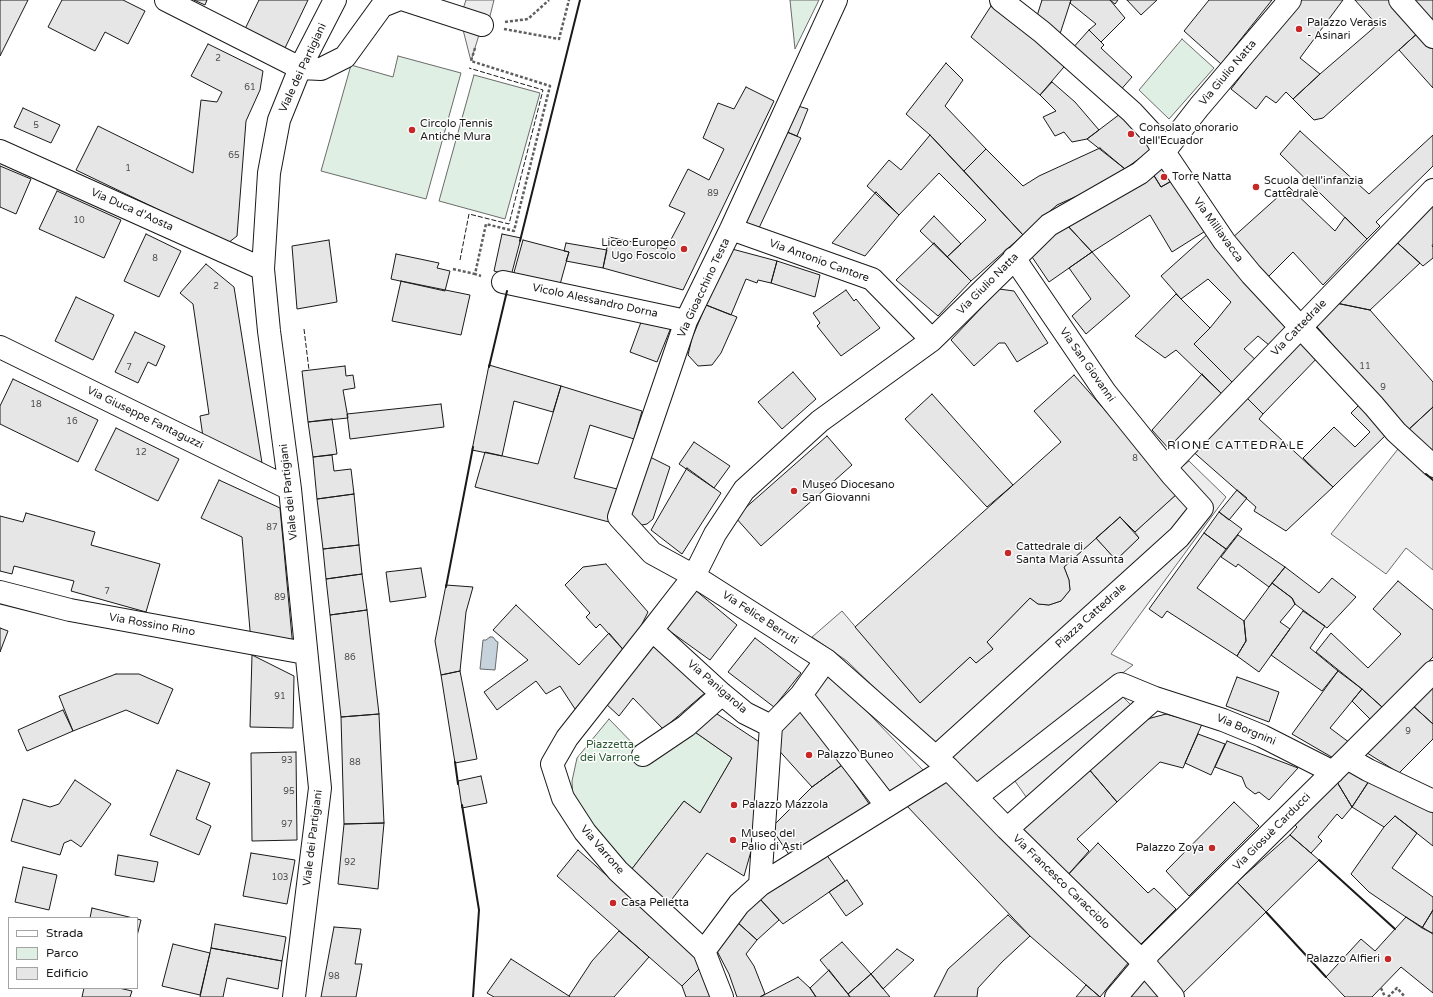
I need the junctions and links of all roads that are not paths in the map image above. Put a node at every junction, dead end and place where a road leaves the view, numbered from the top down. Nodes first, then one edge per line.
1 (166, 0) edge
2 (335, 0) edge
3 (397, 0) edge
4 (405, 0) edge
5 (836, 0) edge
6 (1001, 0) edge
7 (1290, 0) edge
8 (1400, 0) edge
9 (1025, 8) edge
10 (482, 25) road end
11 (1433, 37) edge
12 (300, 68) junction
13 (0, 151) edge
14 (1164, 152) junction
15 (1433, 190) edge
16 (731, 229) junction
17 (1014, 258) junction
18 (263, 270) junction
19 (503, 282) road end
20 (686, 321) junction
21 (1300, 326) junction
22 (932, 340) junction
23 (0, 347) edge
24 (1433, 466) edge
25 (1166, 467) junction
26 (290, 490) junction
27 (694, 576) junction
28 (0, 592) edge
29 (652, 630) junction
30 (305, 653) junction
31 (826, 660) junction
32 (1433, 672) edge
33 (722, 694) junction
34 (801, 696) junction
35 (1155, 698) junction
36 (771, 726) junction
37 (644, 754) dead end
38 (942, 763) junction
39 (1340, 765) junction
40 (976, 797) junction
41 (1433, 801) edge
42 (887, 806) junction
43 (1007, 829) junction
44 (760, 885) junction
45 (704, 951) junction
46 (1144, 963) junction
47 (294, 997) edge
48 (722, 997) edge
49 (1116, 997) edge
50 (1173, 997) edge

1 - 12 street
2 - 12 street, Viale dei Partigiani
3 - 12 street
4 - 10 street
5 - 16 street, Via Gioacchino Testa
6 - 9 street, Via Milliavacca
7 - 14 street, Via Giulio Natta
8 - 11 street
9 - 14 street, Via Milliavacca
12 - 18 street, Viale dei Partigiani
13 - 18 street, Via Duca d'Aosta
14 - 17 street, Via Giulio Natta
14 - 21 street, Via Milliavacca
15 - 21 street, Via Cattedrale
16 - 20 street, Via Gioacchino Testa
16 - 22 street, Via Antonio Cantore
17 - 22 street, Via Giulio Natta
17 - 25 street, Via San Giovanni
18 - 26 street, Viale dei Partigiani
19 - 20 street, Vicolo Alessandro Dorna
20 - 27 street, Via Gioacchino Testa
21 - 24 street, Via Milliavacca
21 - 25 street, Via Cattedrale
22 - 27 street, Via Giulio Natta
23 - 26 street, Via Giuseppe Fantaguzzi
25 - 38 street, Piazza Cattedrale
26 - 30 street, Viale dei Partigiani
27 - 29 street, Via Varrone
27 - 31 street, Via Felice Berruti
28 - 30 street, Via Rossino Rino
29 - 33 street, Via Panigarola
29 - 45 street, Via Varrone
30 - 47 street, Viale dei Partigiani
31 - 34 street
31 - 38 street
32 - 39 street, Via Giosuè Carducci
33 - 36 street, Via Panigarola
33 - 37 street
34 - 36 street
34 - 42 street
35 - 39 street, Via Borgnini
35 - 40 street
35 - 43 street
36 - 44 street
38 - 40 street, Via Francesco Caracciolo
38 - 42 street
39 - 41 street, Via Borgnini
39 - 46 street, Via Giosuè Carducci
40 - 43 street, Via Francesco Caracciolo
42 - 44 street
43 - 46 street, Via Francesco Caracciolo
44 - 45 street
45 - 48 street, Via Varrone
46 - 49 street, Via Giosuè Carducci
46 - 50 street, Via Francesco Caracciolo

